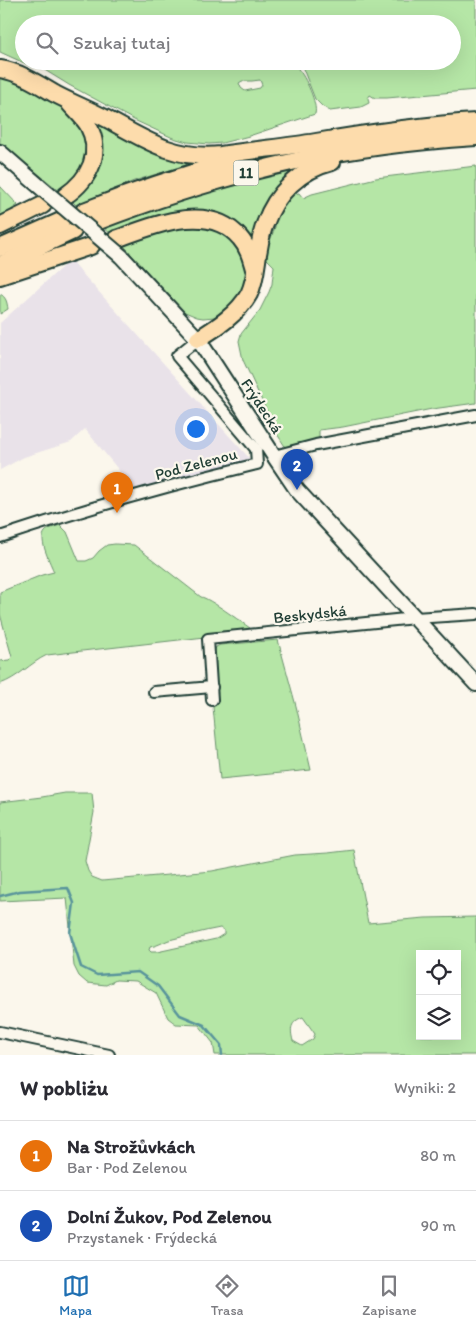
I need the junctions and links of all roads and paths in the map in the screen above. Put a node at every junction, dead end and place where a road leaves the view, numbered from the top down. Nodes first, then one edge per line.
1 (0, 68) edge
2 (65, 99) junction
3 (476, 122) edge
4 (476, 137) edge
5 (315, 142) junction
6 (402, 144) junction
7 (0, 152) edge
8 (65, 196) dead end
9 (43, 206) dead end
10 (0, 226) edge
11 (116, 239) dead end
12 (91, 246) dead end
13 (0, 248) edge
14 (0, 265) edge
15 (255, 272) junction
16 (0, 276) edge
17 (198, 339) junction
18 (476, 415) edge
19 (274, 456) junction
20 (0, 538) edge
21 (476, 614) edge
22 (416, 618) junction
23 (476, 684) edge
24 (212, 687) junction
25 (154, 692) dead end
26 (212, 700) dead end
27 (0, 1032) edge
28 (109, 1055) edge

1 - 2 highway
2 - 5 highway
2 - 8 highway
3 - 5 highway, 11
4 - 6 highway
5 - 6 highway, 11
6 - 15 highway
7 - 17 main road, Frýdecká, bridge
9 - 10 highway
11 - 15 highway
12 - 16 highway
13 - 14 highway
15 - 17 highway
17 - 19 main road, Frýdecká
17 - 20 street, Pod Zelenou
18 - 19 street
19 - 22 main road, Frýdecká
21 - 22 street, Beskydská
22 - 23 main road, Frýdecká
22 - 24 street, Beskydská
24 - 25 street
24 - 26 street, Beskydská
27 - 28 street

